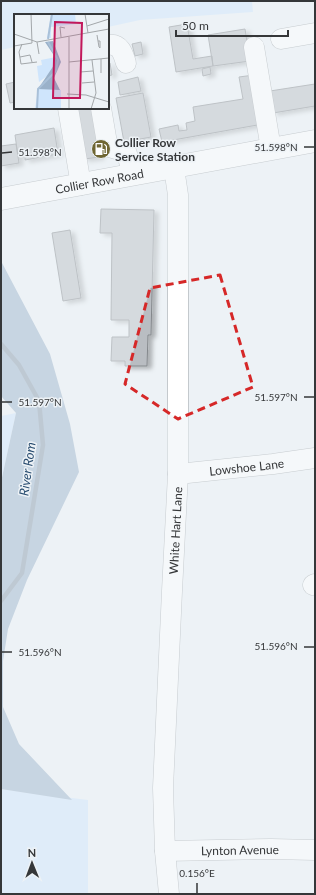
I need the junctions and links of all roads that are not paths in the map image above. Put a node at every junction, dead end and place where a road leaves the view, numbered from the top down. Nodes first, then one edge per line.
1 (315, 34) edge
2 (281, 39) dead end
3 (109, 45) edge
4 (254, 47) dead end
5 (126, 63) dead end
6 (68, 109) edge
7 (101, 109) edge
8 (315, 141) edge
9 (271, 149) junction
10 (174, 168) junction
11 (133, 175) junction
12 (81, 185) junction
13 (1, 199) edge
14 (315, 458) edge
15 (178, 474) junction
16 (315, 850) edge
17 (165, 851) junction
18 (169, 894) edge

1 - 2 street
3 - 5 street
4 - 9 street
6 - 12 street
7 - 11 street
8 - 9 main road, Collier Row Road
9 - 10 main road, Collier Row Road
10 - 11 main road, Collier Row Road
10 - 15 street, White Hart Lane
11 - 12 main road, Collier Row Road
12 - 13 main road, Collier Row Road
14 - 15 street, Lowshoe Lane
15 - 17 street, White Hart Lane
16 - 17 street, Lynton Avenue
17 - 18 street, White Hart Lane

